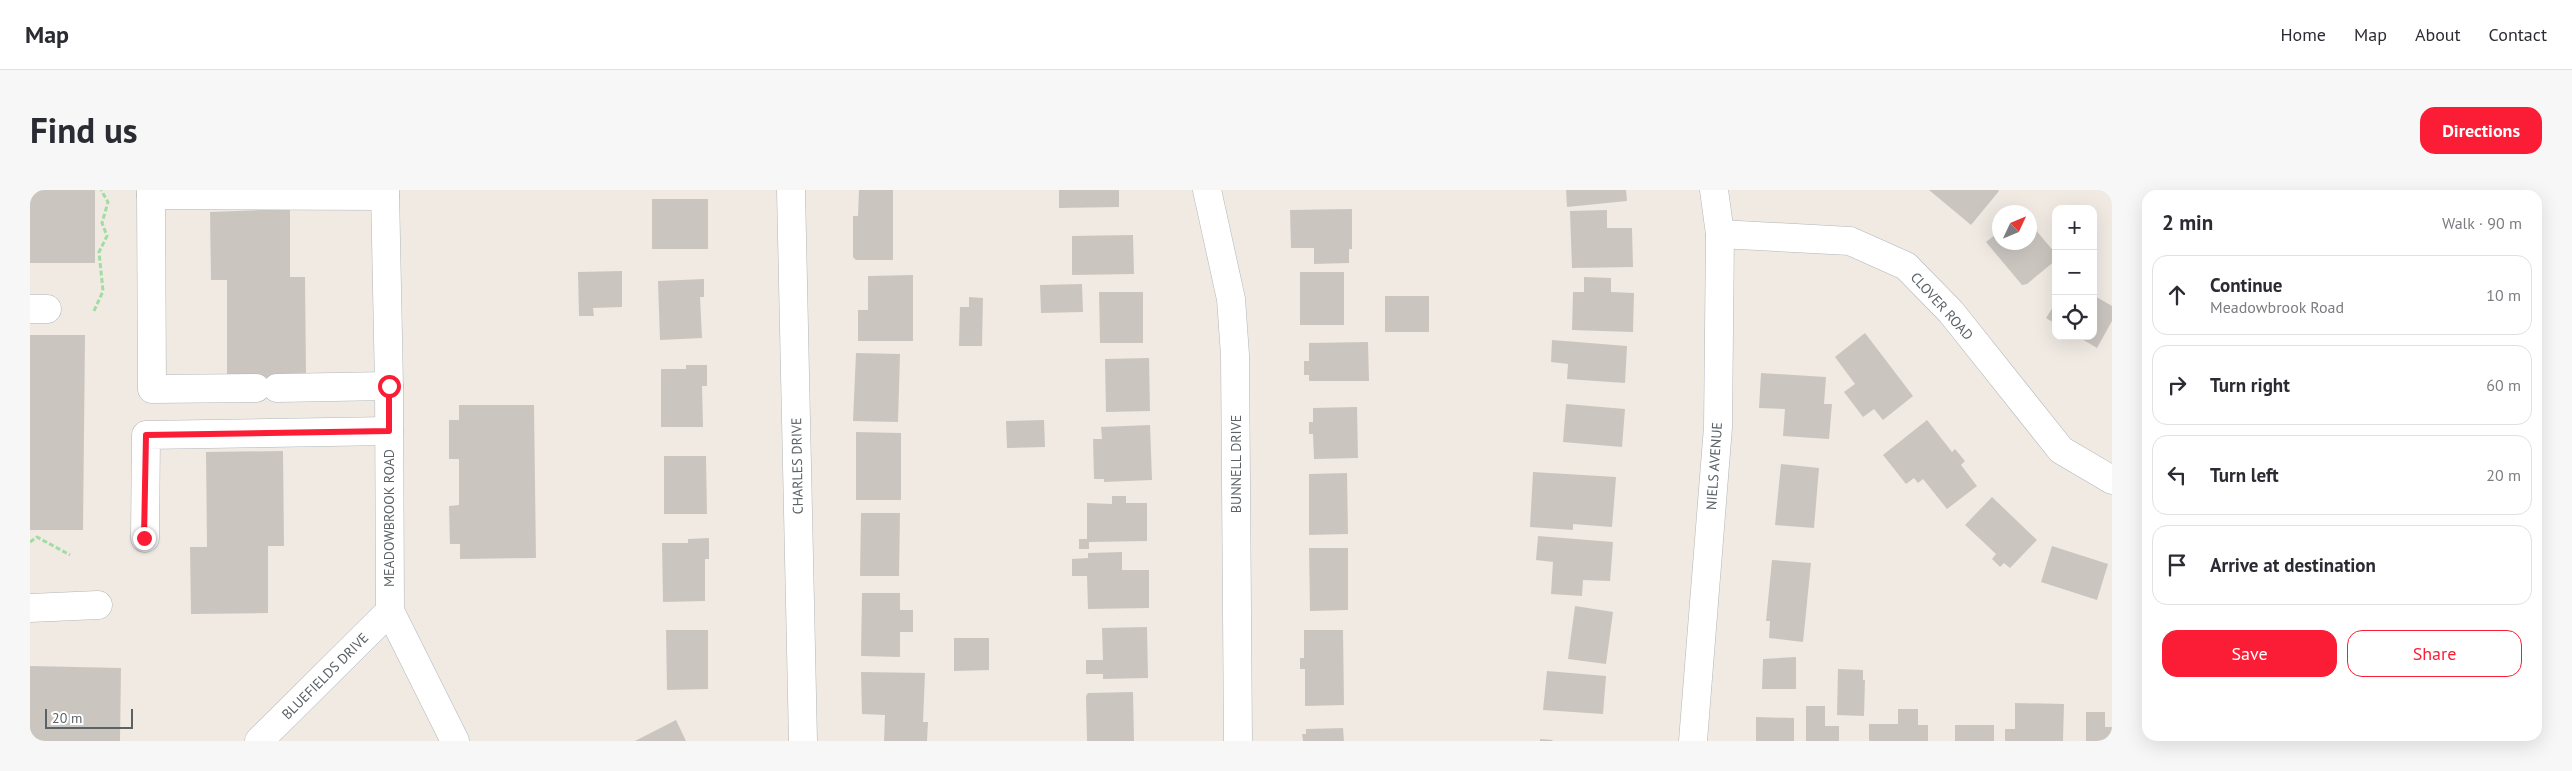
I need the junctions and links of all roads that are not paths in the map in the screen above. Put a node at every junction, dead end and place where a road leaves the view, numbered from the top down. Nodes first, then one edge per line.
1 (791, 190) edge
2 (1207, 190) edge
3 (1714, 190) edge
4 (151, 193) edge
5 (385, 193) edge
6 (1720, 234) junction
7 (389, 386) junction
8 (389, 431) junction
9 (2112, 480) edge
10 (144, 538) dead end
11 (98, 605) dead end
12 (30, 608) edge
13 (390, 611) junction
14 (259, 741) edge
15 (455, 741) edge
16 (803, 741) edge
17 (1238, 741) edge
18 (1693, 741) edge

1 - 16 street, CHARLES DRIVE
2 - 17 street, BUNNELL DRIVE
3 - 6 street, NIELS AVENUE
4 - 5 street
4 - 7 street
5 - 7 street, MEADOWBROOK ROAD
6 - 9 street, CLOVER ROAD
6 - 18 street, NIELS AVENUE
7 - 8 street, MEADOWBROOK ROAD
8 - 10 street
8 - 13 street, MEADOWBROOK ROAD
11 - 12 street
13 - 14 street, BLUEFIELDS DRIVE
13 - 15 street, MEADOWBROOK ROAD

